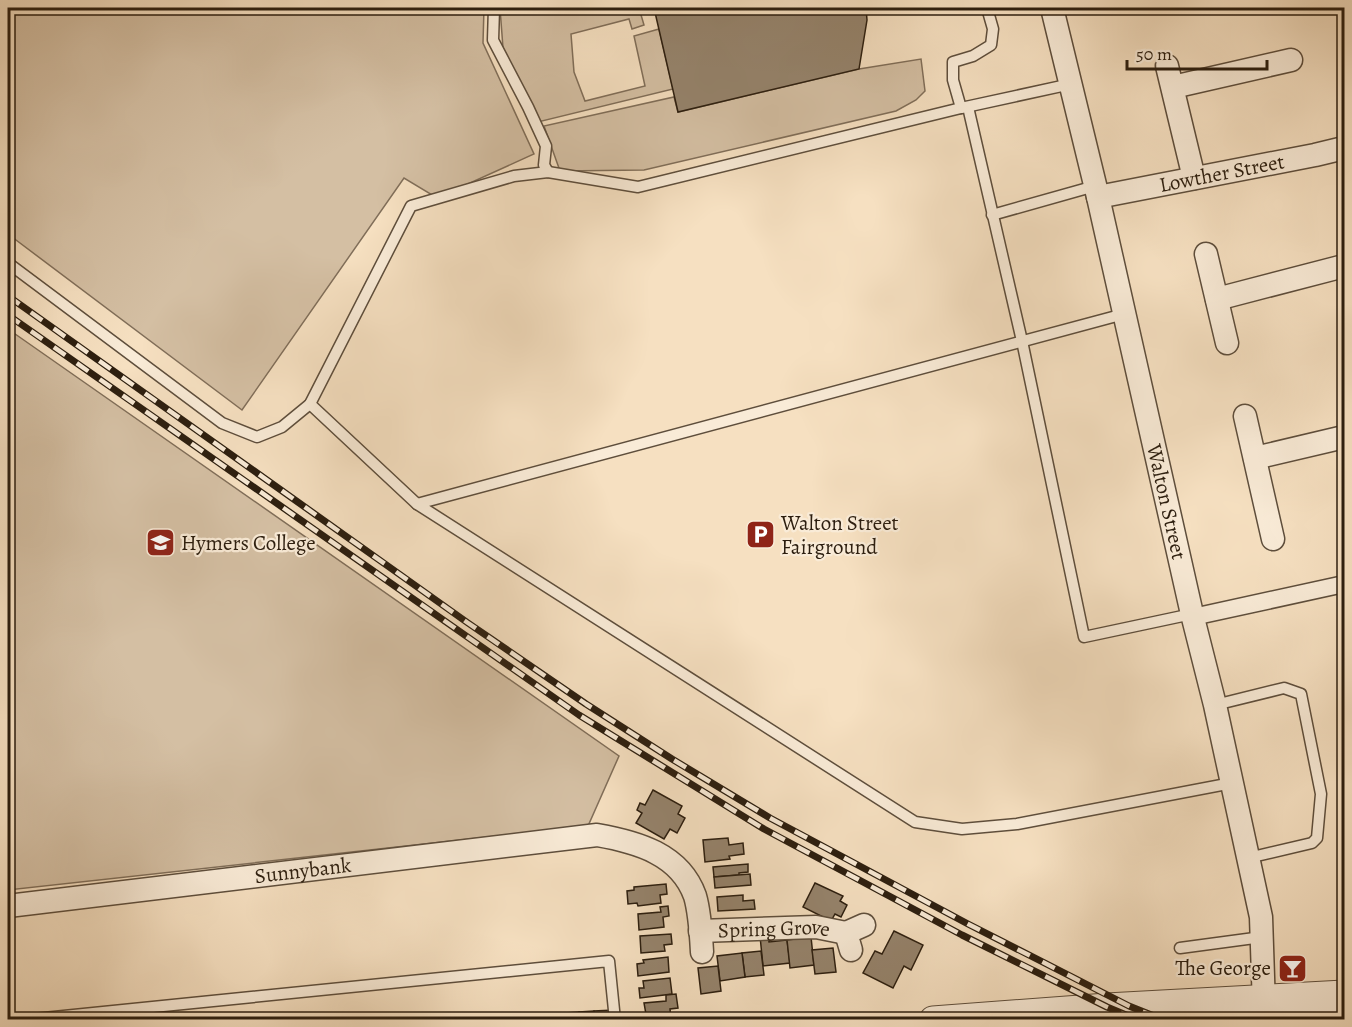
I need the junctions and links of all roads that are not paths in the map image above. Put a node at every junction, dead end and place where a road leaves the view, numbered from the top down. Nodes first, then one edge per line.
1 (494, 8) edge
2 (987, 8) edge
3 (1052, 8) edge
4 (1291, 60) dead end
5 (1071, 84) junction
6 (964, 107) junction
7 (1344, 148) edge
8 (548, 172) junction
9 (1194, 178) junction
10 (1096, 191) junction
11 (992, 215) junction
12 (1206, 254) dead end
13 (8, 263) edge
14 (1344, 266) edge
15 (1216, 299) junction
16 (1124, 314) junction
17 (1022, 340) junction
18 (1227, 343) dead end
19 (310, 404) junction
20 (1245, 416) dead end
21 (1344, 437) edge
22 (1256, 458) junction
23 (417, 504) junction
24 (1273, 539) dead end
25 (1344, 584) edge
26 (1193, 616) junction
27 (1215, 705) junction
28 (1232, 783) junction
29 (597, 835) joint
30 (1248, 858) junction
31 (8, 906) edge
32 (854, 936) dead end
33 (1262, 937) junction
34 (1180, 948) dead end
35 (1344, 994) edge
36 (1263, 999) junction
37 (1344, 1016) edge
38 (24, 1020) edge
39 (615, 1020) edge
40 (933, 1020) edge

1 - 8 lane
2 - 6 lane
3 - 5 street, Walton Street
4 - 9 street
5 - 6 lane
5 - 10 street, Walton Street
6 - 8 lane
6 - 11 lane
7 - 9 street, Lowther Street
8 - 19 lane
9 - 10 street, Lowther Street
10 - 11 lane
10 - 16 street, Walton Street
11 - 17 lane
12 - 15 street
13 - 19 lane
14 - 15 street
15 - 18 street
16 - 17 lane
16 - 26 street, Walton Street
17 - 23 lane
17 - 26 lane
19 - 23 lane
20 - 22 street
21 - 22 street
22 - 24 street
23 - 28 lane
25 - 26 street
26 - 27 street, Walton Street
27 - 28 street, Walton Street
27 - 30 lane
28 - 30 street, Walton Street
29 - 31 street, Sunnybank
29 - 32 street, Spring Grove
30 - 33 street, Walton Street
33 - 34 lane
33 - 36 street, Walton Street
35 - 36 street
36 - 37 street
36 - 40 street
38 - 39 lane

